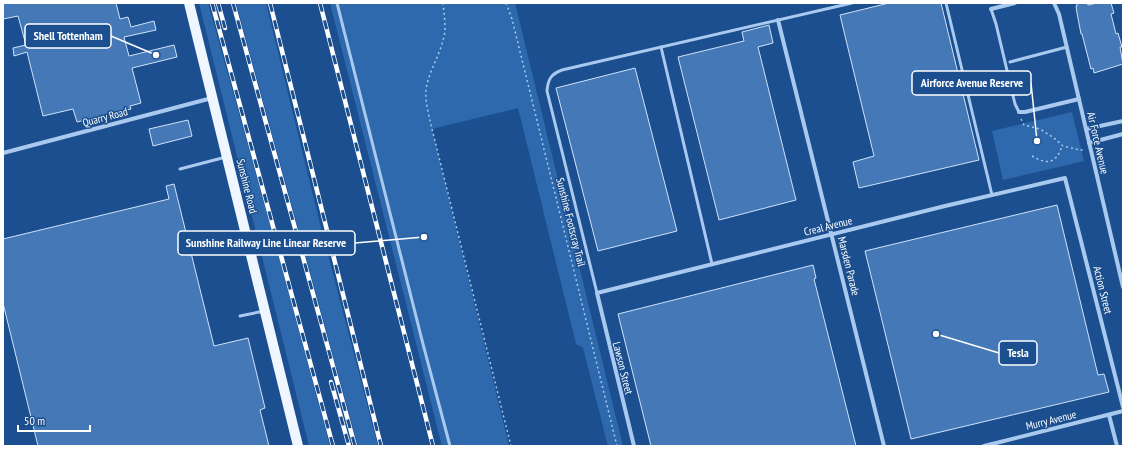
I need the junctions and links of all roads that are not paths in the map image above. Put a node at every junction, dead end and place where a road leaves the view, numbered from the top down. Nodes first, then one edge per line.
1 (189, 3) edge
2 (337, 3) edge
3 (852, 3) edge
4 (946, 3) edge
5 (1015, 3) edge
6 (1054, 3) edge
7 (991, 9) joint
8 (778, 20) junction
9 (660, 47) junction
10 (1067, 47) junction
11 (1010, 62) dead end
12 (212, 98) junction
13 (1079, 99) junction
14 (1020, 112) joint
15 (1123, 121) edge
16 (1086, 129) junction
17 (1123, 134) edge
18 (1089, 143) junction
19 (3, 153) edge
20 (227, 156) junction
21 (180, 169) dead end
22 (1065, 178) joint
23 (992, 195) junction
24 (832, 234) junction
25 (248, 240) junction
26 (202, 252) dead end
27 (712, 264) junction
28 (1123, 287) edge
29 (597, 293) junction
30 (266, 311) junction
31 (240, 316) dead end
32 (1123, 407) edge
33 (1123, 411) edge
34 (1109, 415) junction
35 (1002, 444) edge
36 (298, 446) edge
37 (450, 446) edge
38 (634, 446) edge
39 (884, 446) edge
40 (984, 446) edge
41 (1117, 446) edge

1 - 12 main road, Sunshine Road
2 - 37 lane
3 - 8 lane
4 - 23 lane
5 - 7 street
6 - 10 street, Air Force Avenue
7 - 14 lane
8 - 9 lane
8 - 24 street, Marsden Parade
9 - 27 lane
9 - 29 lane
10 - 11 lane
10 - 13 street, Air Force Avenue
12 - 19 street, Quarry Road
12 - 20 main road, Sunshine Road
13 - 14 street
13 - 16 street, Air Force Avenue
15 - 16 street
16 - 18 street, Air Force Avenue
17 - 18 street
18 - 28 street, Air Force Avenue
20 - 21 lane
20 - 25 main road, Sunshine Road
22 - 23 street, Creal Avenue
22 - 32 street, Action Street
23 - 24 street, Creal Avenue
24 - 27 street, Creal Avenue
24 - 39 street, Marsden Parade
25 - 26 lane
25 - 30 main road, Sunshine Road
27 - 29 street, Creal Avenue
29 - 38 street, Lawson Street
30 - 31 lane
30 - 36 main road, Sunshine Road
33 - 34 street, Murry Avenue
34 - 35 street, Murry Avenue
34 - 41 street
35 - 40 street, Murry Avenue

